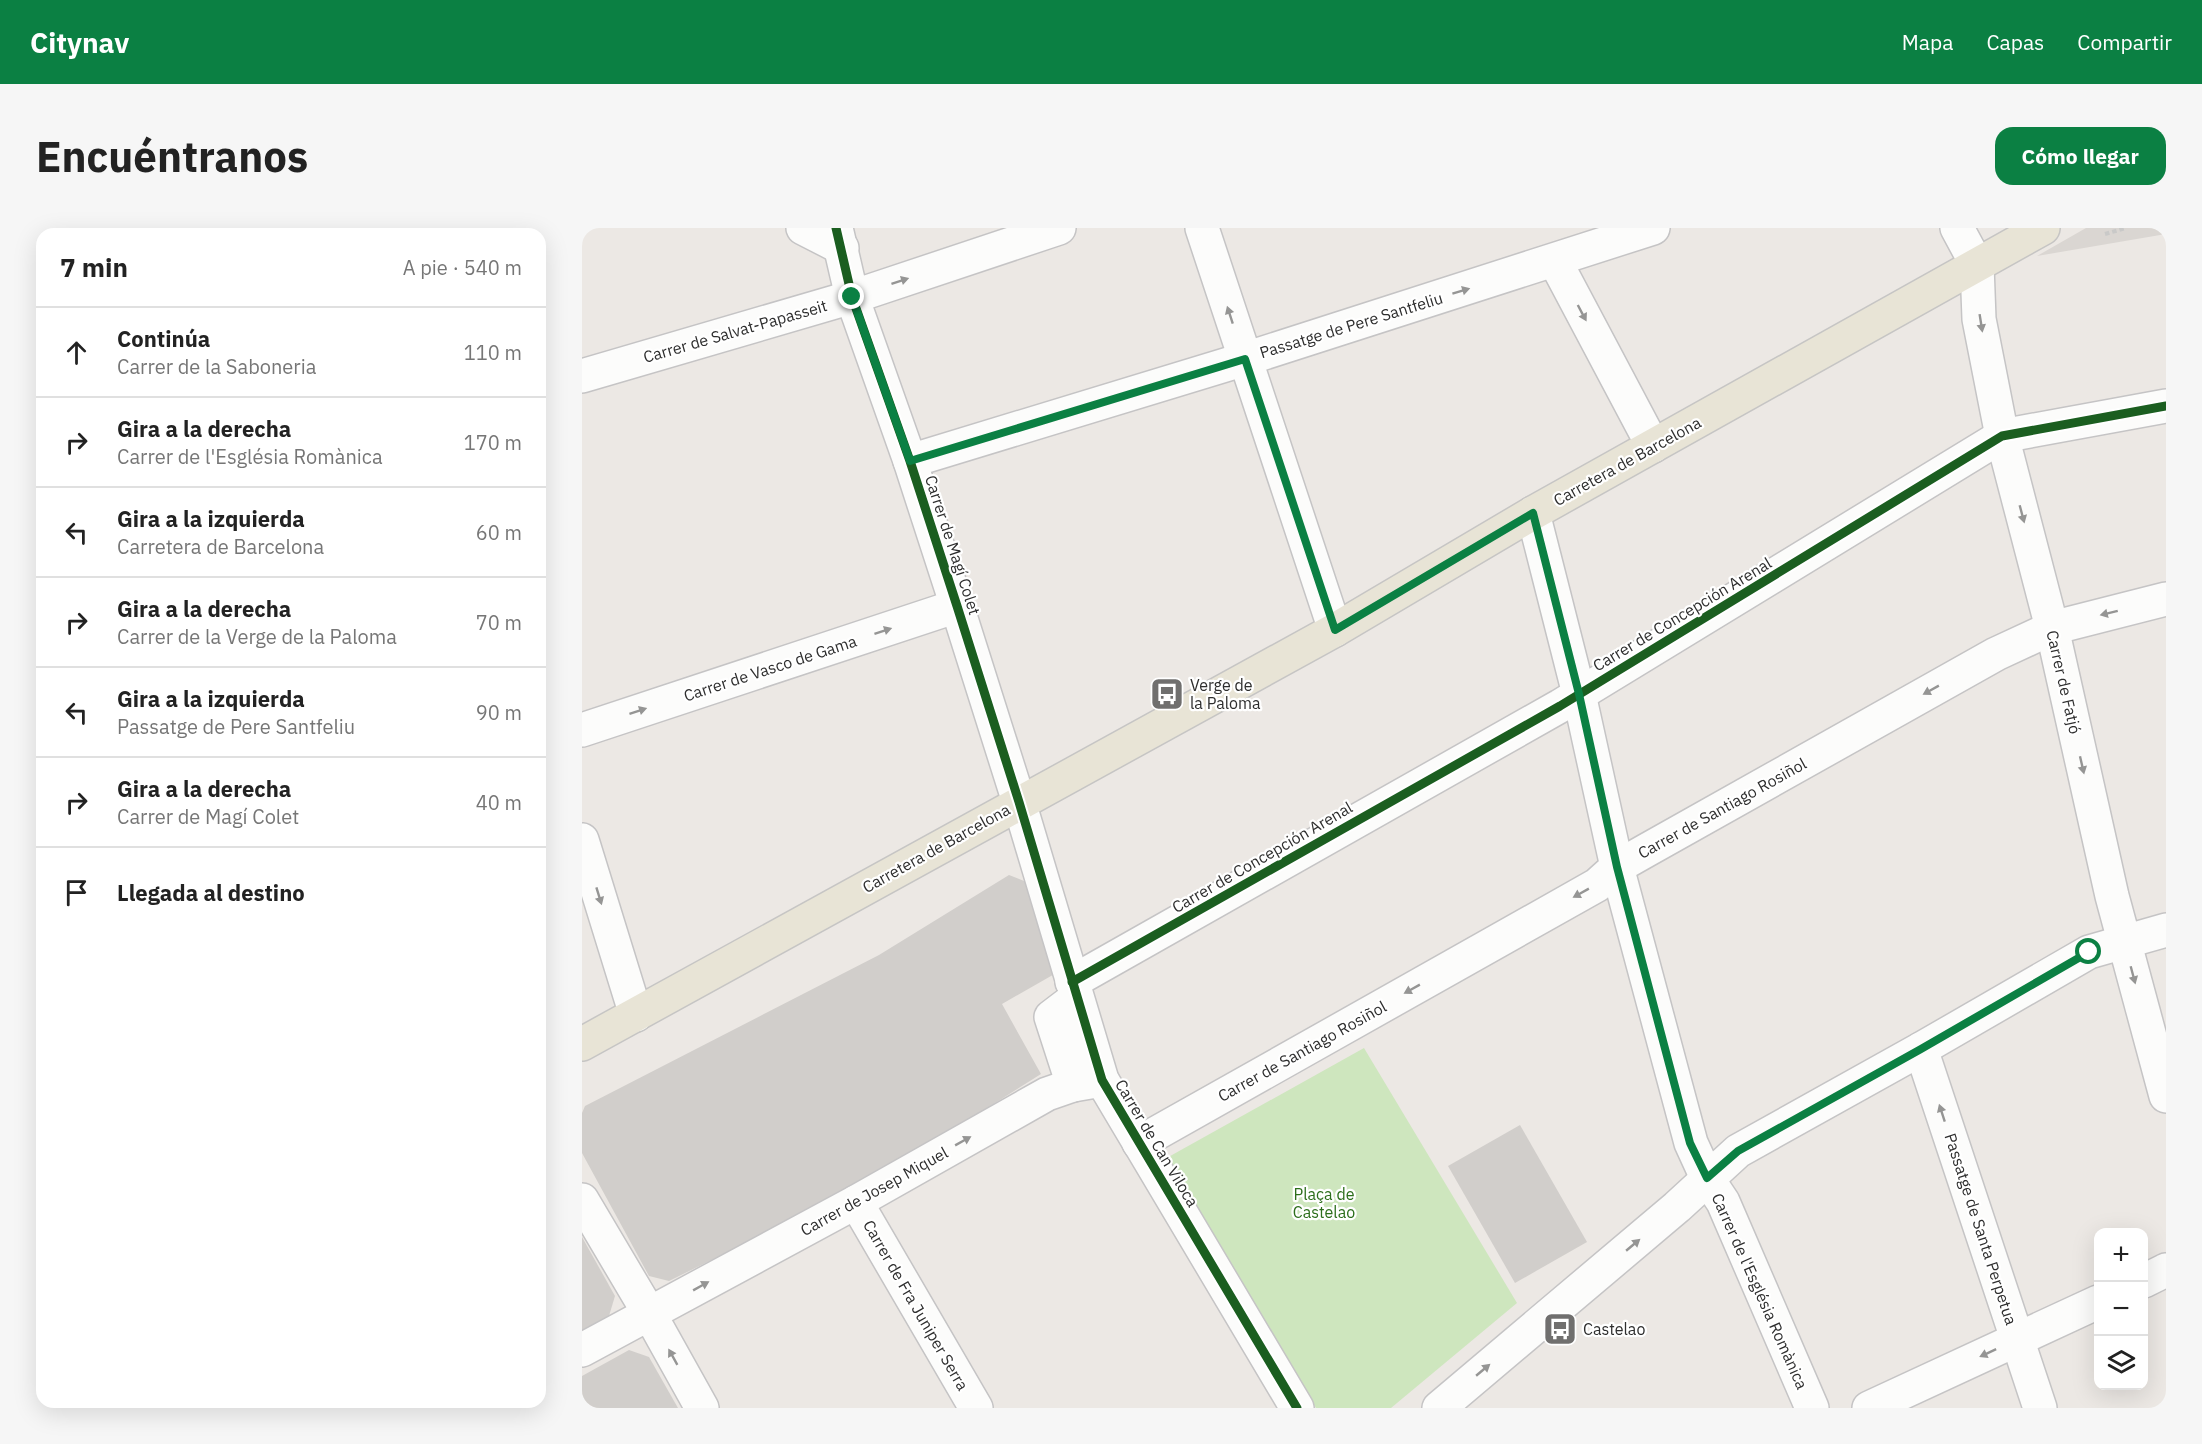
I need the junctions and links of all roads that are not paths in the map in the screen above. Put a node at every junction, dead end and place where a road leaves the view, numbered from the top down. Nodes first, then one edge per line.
1 (803, 228) edge
2 (1059, 228) edge
3 (1202, 228) edge
4 (1653, 228) edge
5 (1957, 228) edge
6 (2043, 228) edge
7 (839, 238) edge
8 (1555, 261) junction
9 (1977, 265) junction
10 (852, 297) junction
11 (1245, 359) junction
12 (582, 376) edge
13 (2166, 406) edge
14 (2002, 436) junction
15 (1653, 446) junction
16 (910, 461) junction
17 (1533, 513) junction
18 (2166, 599) edge
19 (957, 606) junction
20 (2052, 628) junction
21 (1335, 630) junction
22 (1579, 694) junction
23 (582, 730) edge
24 (1019, 802) junction
25 (582, 840) edge
26 (1617, 867) junction
27 (2166, 930) edge
28 (2124, 941) junction
29 (1074, 990) junction
30 (636, 1015) junction
31 (582, 1044) edge
32 (1921, 1049) junction
33 (1087, 1082) junction
34 (2166, 1096) edge
35 (1139, 1143) junction
36 (1707, 1178) junction
37 (582, 1200) edge
38 (856, 1202) junction
39 (2166, 1270) edge
40 (2148, 1279) edge
41 (2094, 1304) edge
42 (649, 1313) junction
43 (2017, 1339) junction
44 (582, 1350) edge
45 (702, 1408) edge
46 (976, 1408) edge
47 (1297, 1408) edge
48 (1439, 1408) edge
49 (1812, 1408) edge
50 (1869, 1408) edge
51 (2040, 1408) edge

1 - 7 street
10 -> 2 street, Carrer de Salvat-Papasseit
11 -> 3 street
4 - 8 street, Passatge de Pere Santfeliu
5 - 9 street
6 - 9 main road, Carretera de Barcelona
7 - 10 street, Carrer de Magí Colet
11 -> 8 street, Passatge de Pere Santfeliu
8 -> 15 street
9 -> 14 street, Carrer de Fatjó
9 - 15 main road, Carretera de Barcelona
10 - 12 street, Carrer de Salvat-Papasseit
10 - 16 street, Carrer de Magí Colet
11 - 16 street, Passatge de Pere Santfeliu
11 - 21 street
13 - 14 street, Carrer de Concepción Arenal
14 -> 20 street, Carrer de Fatjó
14 - 22 street, Carrer de Concepción Arenal
15 - 17 main road, Carretera de Barcelona
16 - 19 street, Carrer de Magí Colet
17 - 21 main road, Carretera de Barcelona
17 - 22 street, Carrer de l'Església Romànica
18 -> 20 street, Carrer de Santiago Rosiñol
23 -> 19 street, Carrer de Vasco de Gama
19 - 24 street, Carrer de Magí Colet
20 -> 26 street, Carrer de Santiago Rosiñol
20 -> 28 street, Carrer de Fatjó
21 - 24 main road, Carretera de Barcelona
22 - 26 street, Carrer de l'Església Romànica
22 - 29 street, Carrer de Concepción Arenal
24 - 29 street, Carrer de Can Viloca
24 - 30 main road, Carretera de Barcelona
25 -> 30 street
26 -> 35 street, Carrer de Santiago Rosiñol
26 - 36 street, Carrer de l'Església Romànica
27 - 28 street
28 - 32 street
28 -> 34 street, Carrer de Fatjó
29 - 33 street, Carrer de Can Viloca
30 - 31 main road, Carretera de Barcelona
32 - 36 street
43 -> 32 street, Passatge de Santa Perpetua
33 - 35 street, Carrer de Can Viloca
38 -> 33 street, Carrer de Josep Miquel
35 - 47 street, Carrer de Can Viloca
48 -> 36 street
36 - 49 street, Carrer de l'Església Romànica
37 - 42 street
42 -> 38 street, Carrer de Josep Miquel
38 - 46 street, Carrer de Fra Juniper Serra
39 - 40 street
41 - 43 street
42 - 44 street, Carrer de Josep Miquel
45 -> 42 street
43 -> 50 street
43 - 51 street, Passatge de Santa Perpetua

